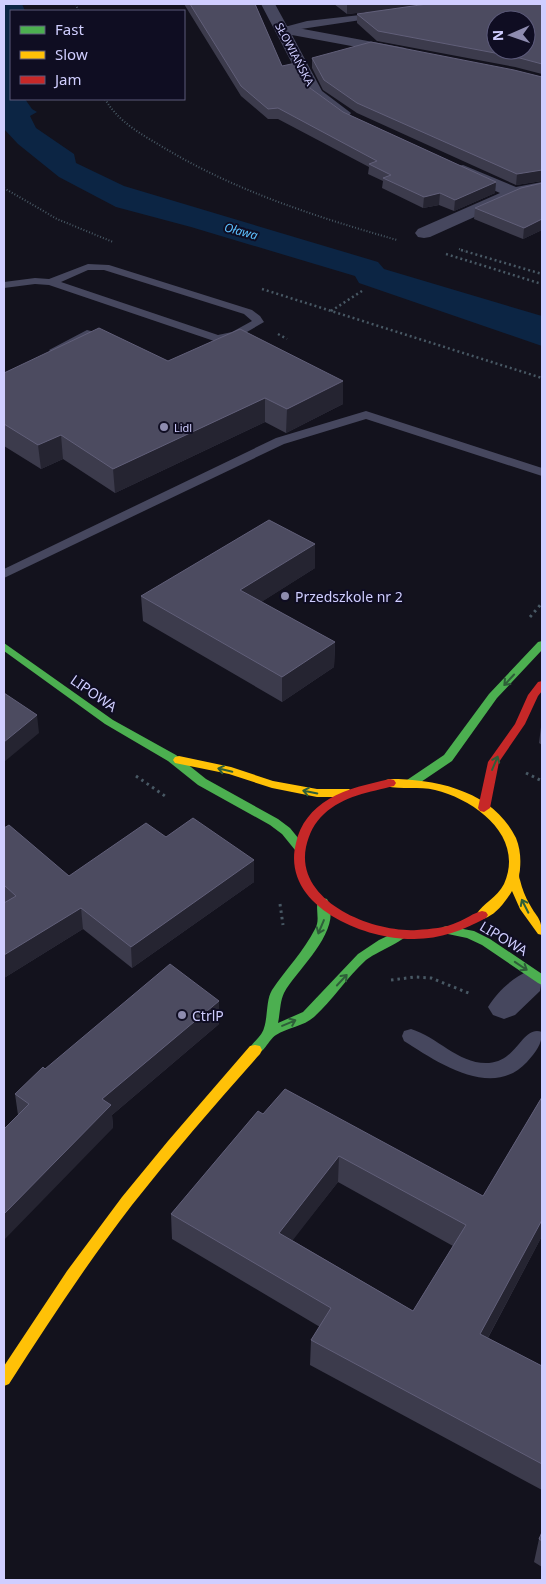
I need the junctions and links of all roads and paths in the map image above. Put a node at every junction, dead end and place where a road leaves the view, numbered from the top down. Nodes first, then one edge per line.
1 (268, 4) edge
2 (390, 13) edge
3 (281, 29) junction
4 (413, 54) edge
5 (105, 100) edge
6 (359, 122) edge
7 (445, 162) edge
8 (542, 187) edge
9 (4, 188) edge
10 (514, 193) junction
11 (424, 233) dead end
12 (405, 242) dead end
13 (120, 244) dead end
14 (454, 247) dead end
15 (440, 252) dead end
16 (542, 274) edge
17 (50, 282) junction
18 (542, 284) edge
19 (4, 285) edge
20 (261, 289) dead end
21 (362, 292) dead end
22 (331, 311) junction
23 (87, 333) edge
24 (46, 354) edge
25 (542, 378) edge
26 (542, 472) edge
27 (4, 574) edge
28 (542, 644) edge
29 (4, 646) edge
30 (542, 684) edge
31 (172, 758) junction
32 (411, 783) junction
33 (349, 792) junction
34 (484, 808) junction
35 (299, 847) junction
36 (514, 878) junction
37 (280, 902) dead end
38 (323, 902) junction
39 (447, 930) junction
40 (542, 931) edge
41 (282, 932) dead end
42 (402, 934) junction
43 (386, 981) dead end
44 (536, 982) edge
45 (504, 1006) joint
46 (270, 1032) junction
47 (411, 1036) dead end
48 (536, 1037) dead end
49 (4, 1379) edge

1 - 3 street, SŁOWIAŃSKA
2 - 3 lane
3 - 4 street
3 - 6 street, SŁOWIAŃSKA
5 - 12 path
7 - 10 street
8 - 10 street
9 - 13 path
10 - 11 street
14 - 16 path
15 - 18 path
17 - 17 lane
17 - 19 lane
20 - 22 path
21 - 22 path
22 - 25 path
23 - 24 lane
26 - 27 lane
28 -> 32 main road
29 - 31 main road, LIPOWA
34 -> 30 main road
33 -> 31 main road, LIPOWA
31 - 35 main road, LIPOWA
32 - 33 main road
32 - 34 main road
33 - 35 main road
34 - 36 main road
35 - 38 main road
36 - 39 main road
40 -> 36 main road, LIPOWA
37 - 41 path
38 - 42 main road
38 -> 46 main road
39 - 42 main road
39 -> 44 main road, LIPOWA
46 -> 42 main road
43 - 45 path
44 - 45 street
46 - 49 main road
47 - 48 lane

